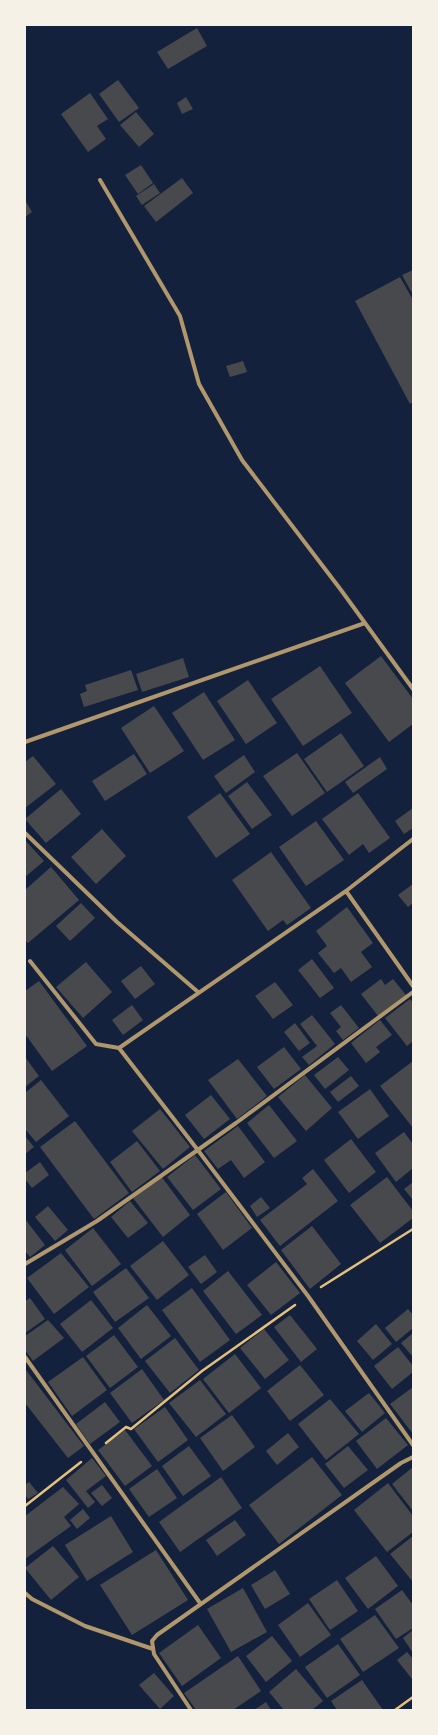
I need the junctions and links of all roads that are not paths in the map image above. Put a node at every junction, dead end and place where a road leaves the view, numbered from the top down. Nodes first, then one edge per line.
1 (100, 180) dead end
2 (365, 623) junction
3 (413, 689) edge
4 (25, 742) edge
5 (25, 833) edge
6 (413, 839) edge
7 (346, 891) junction
8 (30, 961) dead end
9 (413, 986) edge
10 (198, 992) junction
11 (413, 992) edge
12 (119, 1048) junction
13 (197, 1149) junction
14 (25, 1264) edge
15 (25, 1357) edge
16 (413, 1445) edge
17 (413, 1457) edge
18 (25, 1593) edge
19 (200, 1603) junction
20 (153, 1649) junction
21 (191, 1710) edge

1 - 2 street
2 - 3 street
2 - 4 street
5 - 10 street
6 - 7 street
7 - 9 street
7 - 10 street
8 - 12 street
10 - 12 street
11 - 13 street
12 - 13 street
13 - 14 street
13 - 16 street
15 - 19 street
17 - 19 street
18 - 20 street
19 - 20 street
20 - 21 street

